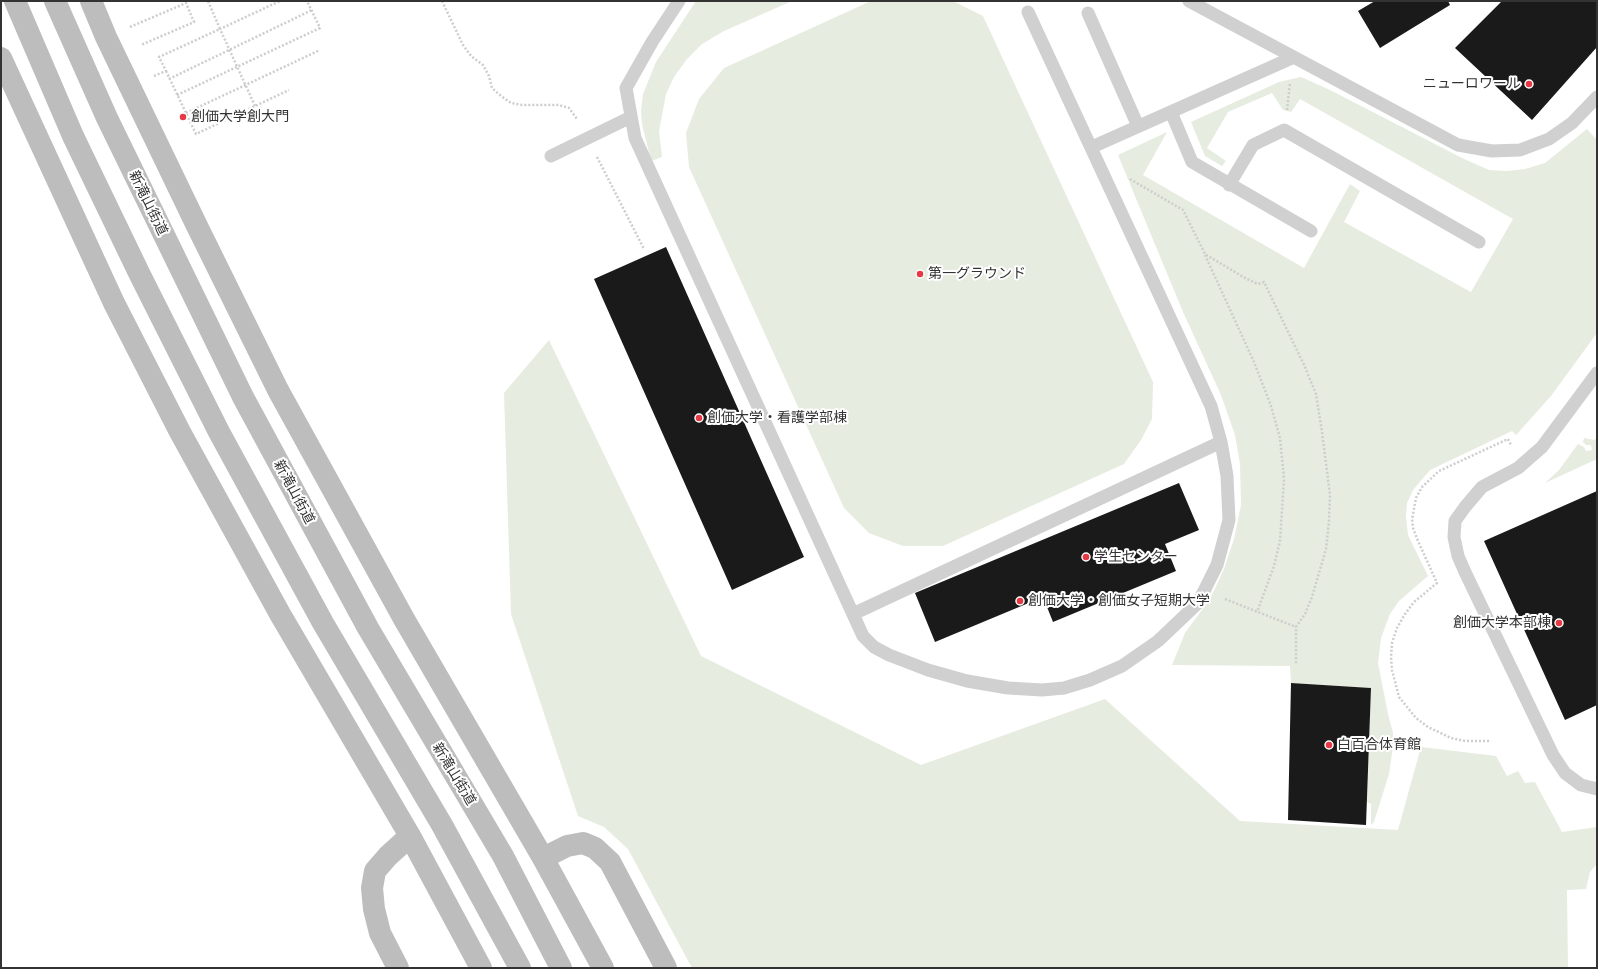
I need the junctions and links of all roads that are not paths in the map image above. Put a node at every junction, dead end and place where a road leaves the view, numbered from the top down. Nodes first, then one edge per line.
1 (15, 1) edge
2 (55, 1) edge
3 (90, 1) edge
4 (679, 1) edge
5 (1189, 1) edge
6 (1028, 12) dead end
7 (1088, 13) dead end
8 (1294, 57) junction
9 (1, 58) edge
10 (1597, 97) edge
11 (1171, 112) junction
12 (631, 117) junction
13 (1138, 126) junction
14 (1092, 147) junction
15 (551, 156) dead end
16 (1229, 185) junction
17 (1311, 231) dead end
18 (1479, 242) dead end
19 (1597, 373) edge
20 (1220, 442) junction
21 (853, 614) junction
22 (1597, 790) edge
23 (410, 836) junction
24 (543, 858) junction
25 (398, 968) edge
26 (480, 968) edge
27 (520, 968) edge
28 (561, 968) edge
29 (603, 968) edge
30 (666, 968) edge

1 - 27 main road
2 - 28 main road, 新滝山街道
3 - 24 main road
4 - 12 lane
5 - 8 lane
6 - 14 lane
7 - 13 lane
8 - 10 lane
8 - 11 lane
9 - 23 main road
11 - 13 lane
11 - 16 lane
12 - 15 lane
12 - 21 lane
13 - 14 lane
14 - 20 lane
16 - 17 lane
16 - 18 lane
19 - 22 lane
20 - 21 lane
20 - 21 lane
23 - 25 main road
23 - 26 main road
24 - 29 main road
24 - 30 main road

